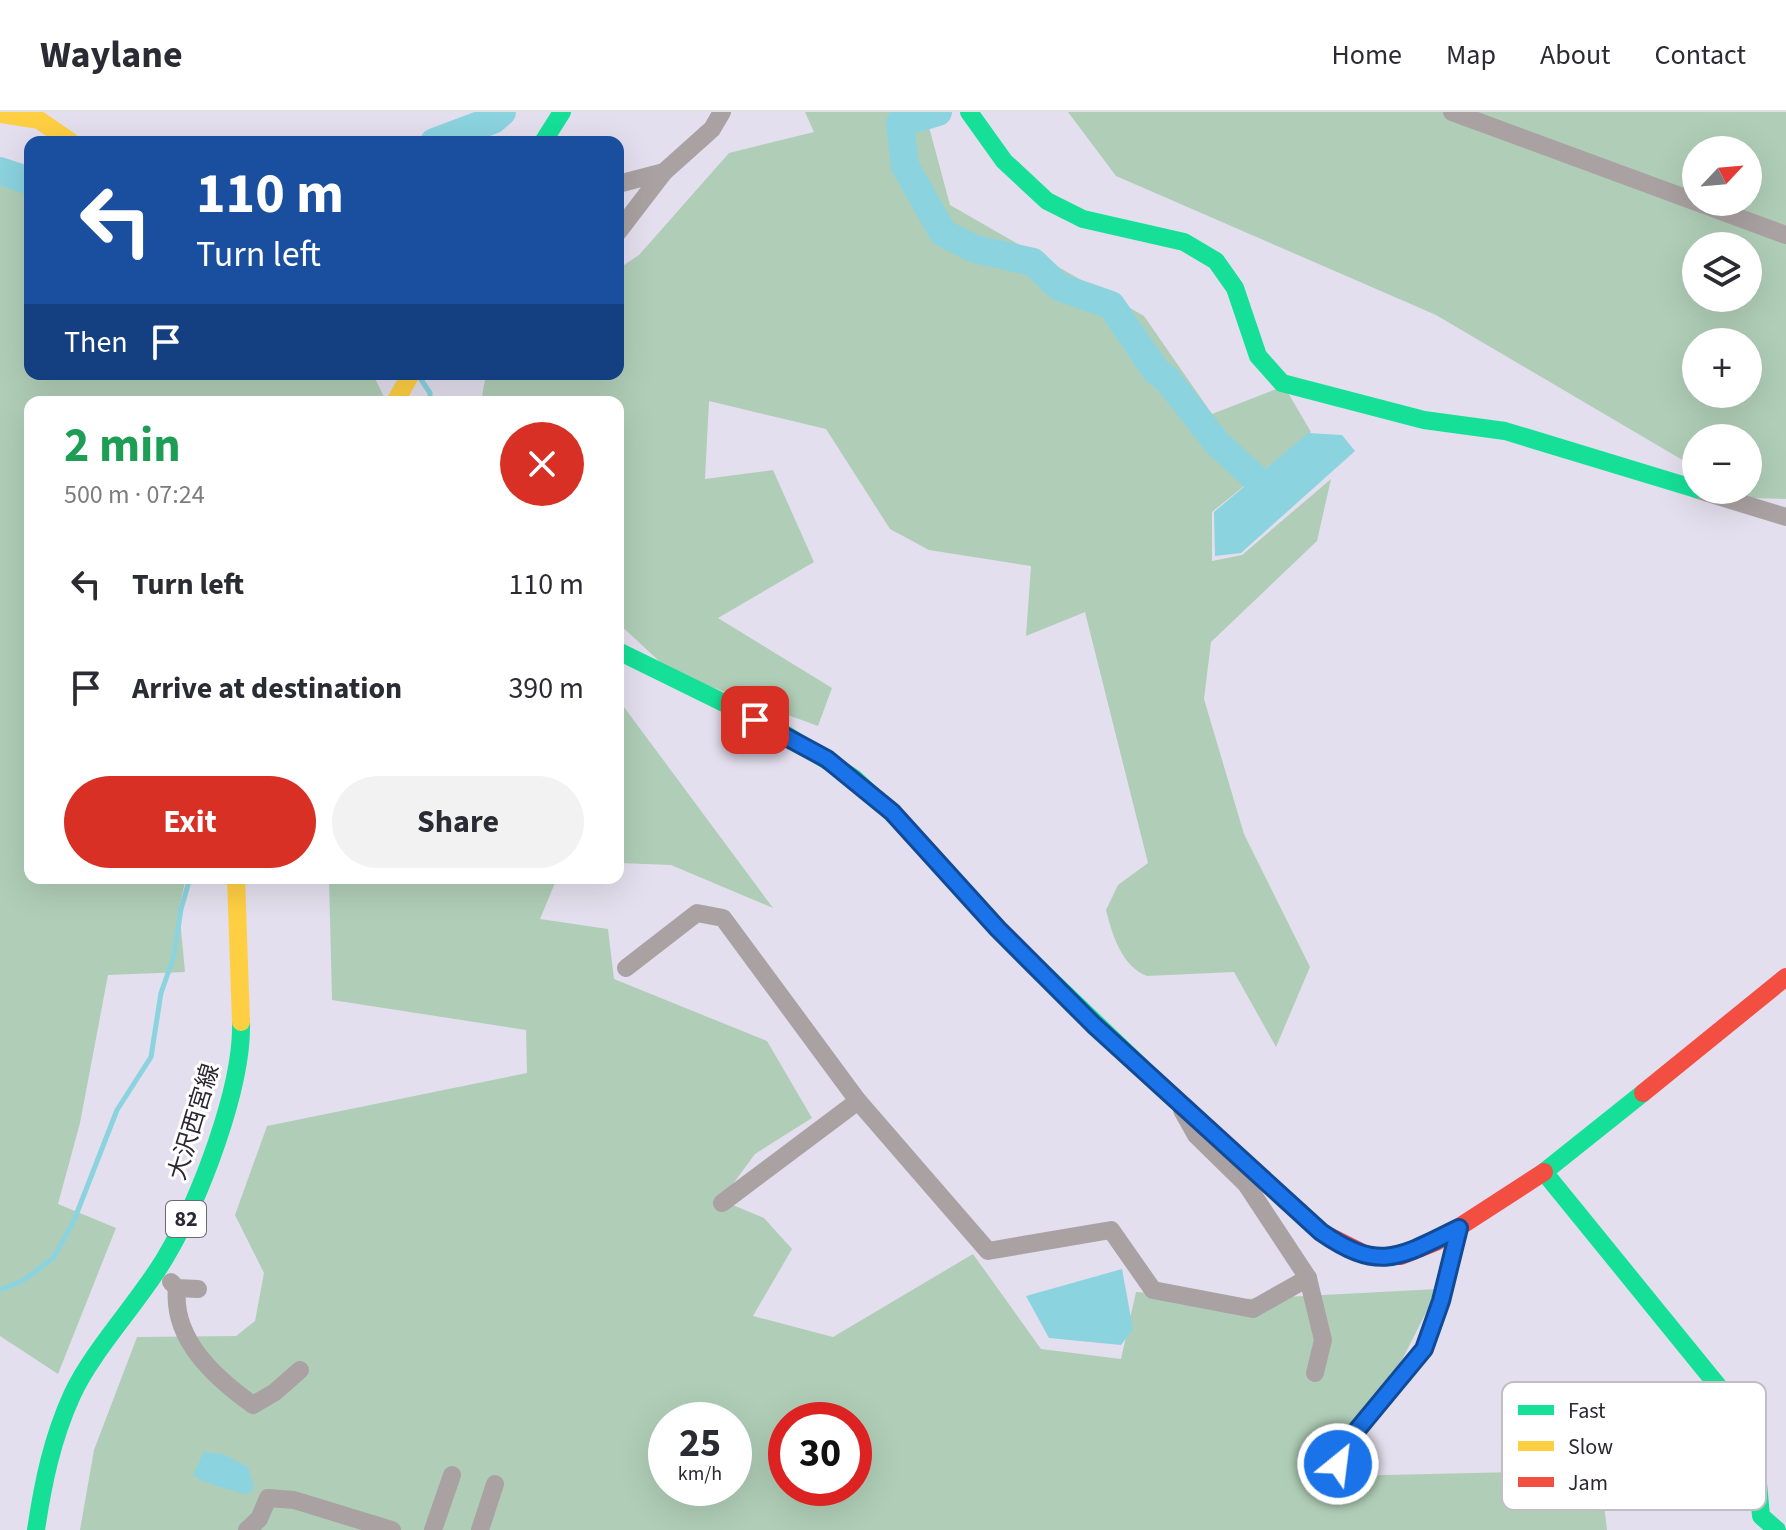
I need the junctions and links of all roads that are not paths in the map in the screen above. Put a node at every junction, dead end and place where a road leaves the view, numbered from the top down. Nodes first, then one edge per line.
1 (64, 112) edge
2 (562, 112) edge
3 (722, 112) edge
4 (969, 112) edge
5 (1452, 112) edge
6 (0, 114) edge
7 (63, 136) edge
8 (65, 136) edge
9 (547, 136) edge
10 (664, 172) junction
11 (624, 182) edge
12 (624, 224) edge
13 (1786, 235) edge
14 (1682, 485) edge
15 (1743, 504) edge
16 (1786, 517) edge
17 (624, 654) edge
18 (236, 884) edge
19 (626, 968) dead end
20 (1786, 977) edge
21 (1175, 1097) junction
22 (858, 1101) junction
23 (1544, 1172) junction
24 (722, 1203) dead end
25 (1459, 1228) junction
26 (157, 1269) junction
27 (1308, 1278) junction
28 (177, 1288) junction
29 (198, 1289) dead end
30 (300, 1370) dead end
31 (1315, 1373) dead end
32 (1715, 1382) edge
33 (1338, 1464) dead end
34 (452, 1475) dead end
35 (495, 1484) dead end
36 (1760, 1510) edge
37 (36, 1530) edge
38 (247, 1530) edge
39 (392, 1530) edge
40 (433, 1530) edge
41 (480, 1530) edge
42 (1777, 1530) edge

1 - 8 street
2 - 9 street
3 - 10 street
4 - 14 street
5 - 13 street
6 - 7 street
10 - 11 street
10 - 12 street
15 - 16 street
17 - 21 street
18 - 26 street, 大沢西宮線 / 82
19 - 22 street
20 - 23 street
21 - 25 street
21 - 27 street
22 - 24 street
22 - 27 street
23 - 25 street
23 - 32 street
25 - 33 street
26 - 28 street
26 - 37 street, 大沢西宮線 / 82
27 - 31 street
28 - 29 street
28 - 30 street
34 - 40 street
35 - 41 street
36 - 42 street
38 - 39 street

